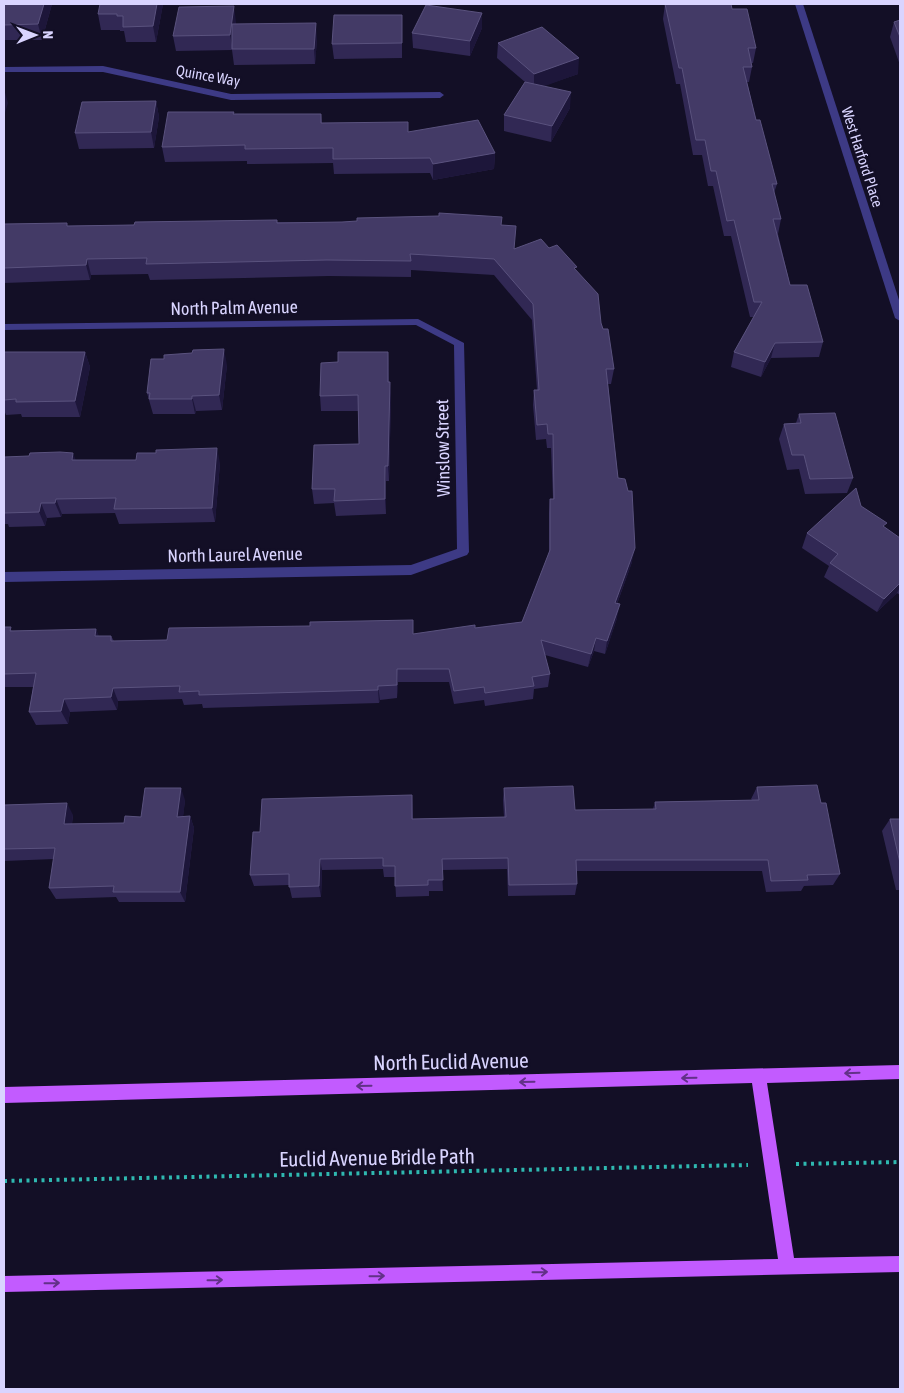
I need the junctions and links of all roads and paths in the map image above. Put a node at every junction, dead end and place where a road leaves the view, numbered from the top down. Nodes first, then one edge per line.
1 (798, 4) edge
2 (4, 70) edge
3 (440, 95) dead end
4 (900, 318) edge
5 (4, 327) edge
6 (459, 343) joint
7 (463, 552) joint
8 (4, 577) edge
9 (900, 1072) edge
10 (758, 1076) junction
11 (4, 1095) edge
12 (900, 1162) edge
13 (796, 1164) dead end
14 (751, 1165) dead end
15 (4, 1181) edge
16 (900, 1264) edge
17 (788, 1266) junction
18 (4, 1284) edge

1 - 4 street, West Harford Place
2 - 3 street, Quince Way
5 - 6 street, North Palm Avenue
6 - 7 street, Winslow Street
7 - 8 street, North Laurel Avenue
9 -> 10 main road, North Euclid Avenue
10 -> 11 main road, North Euclid Avenue
10 - 17 main road
12 - 13 path
14 - 15 path, Euclid Avenue Bridle Path
16 - 17 main road
18 -> 17 main road

